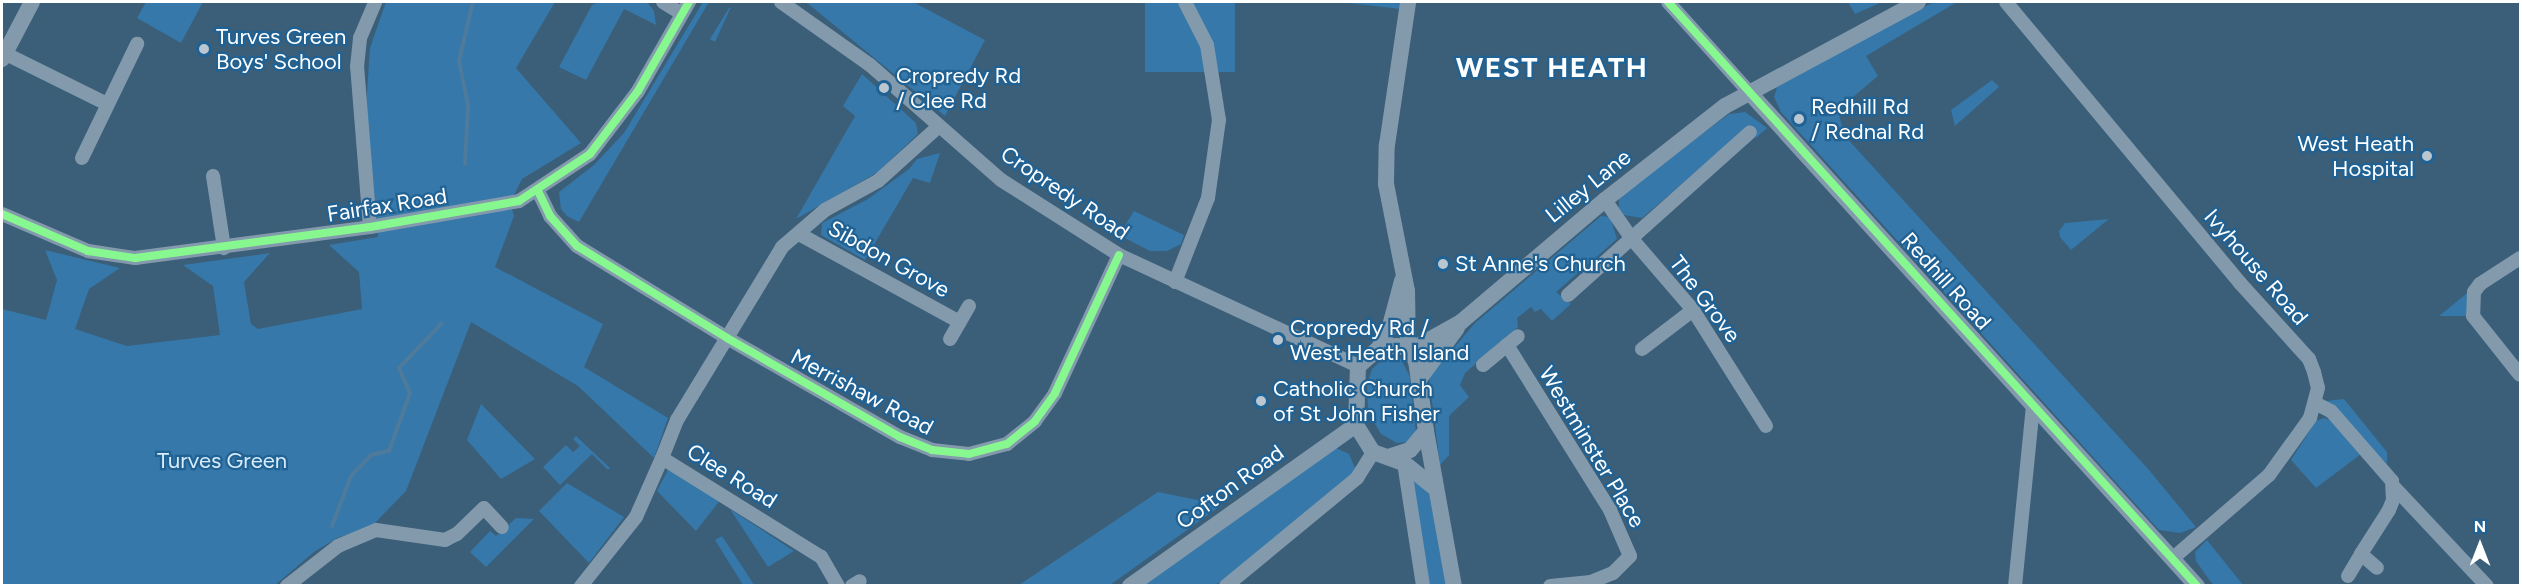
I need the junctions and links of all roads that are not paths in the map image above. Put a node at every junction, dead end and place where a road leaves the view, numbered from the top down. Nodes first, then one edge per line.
1 (32, 2) edge
2 (375, 2) edge
3 (663, 2) edge
4 (781, 2) edge
5 (1185, 2) edge
6 (1408, 2) edge
7 (1668, 2) edge
8 (1918, 2) edge
9 (2006, 2) edge
10 (685, 8) edge
11 (137, 44) dead end
12 (3, 56) edge
13 (1749, 92) junction
14 (107, 104) junction
15 (939, 126) junction
16 (1750, 132) dead end
17 (82, 158) dead end
18 (213, 176) dead end
19 (538, 191) junction
20 (1605, 200) junction
21 (2, 214) edge
22 (370, 227) junction
23 (799, 234) junction
24 (1632, 239) junction
25 (224, 248) junction
26 (1119, 255) junction
27 (2520, 258) edge
28 (1403, 276) junction
29 (1175, 282) junction
30 (1568, 295) dead end
31 (969, 306) dead end
32 (1408, 310) junction
33 (1693, 310) junction
34 (960, 322) junction
35 (1461, 322) junction
36 (727, 338) junction
37 (950, 339) dead end
38 (1427, 342) junction
39 (1379, 348) junction
40 (1409, 349) junction
41 (1642, 349) dead end
42 (1483, 365) dead end
43 (1358, 366) junction
44 (2520, 375) edge
45 (1420, 378) junction
46 (2315, 403) junction
47 (2033, 406) junction
48 (1356, 425) junction
49 (1766, 426) dead end
50 (1426, 431) junction
51 (1381, 455) junction
52 (663, 458) junction
53 (1404, 463) junction
54 (2393, 486) junction
55 (1434, 487) junction
56 (502, 527) dead end
57 (2361, 554) junction
58 (2172, 559) junction
59 (2377, 568) dead end
60 (2348, 576) dead end
61 (287, 585) edge
62 (581, 585) edge
63 (838, 585) edge
64 (1130, 585) edge
65 (1226, 585) edge
66 (1423, 585) edge
67 (1454, 585) edge
68 (1550, 585) edge
69 (2015, 585) edge
70 (2197, 585) edge
71 (2487, 585) edge

1 - 12 street
2 - 22 street
3 - 10 street
4 - 15 street, Cropredy Road
5 - 29 street
6 - 28 street
7 - 13 street, Redhill Road
8 - 13 street, Lilley Lane
9 - 46 street, Ivyhouse Road
10 - 19 street, Fairfax Road
11 - 14 street
12 - 14 street
13 - 20 street, Lilley Lane
13 - 47 street, Redhill Road
14 - 17 street
15 - 23 street, Clee Road
15 - 26 street, Cropredy Road
16 - 24 street
18 - 25 street
19 - 22 street, Fairfax Road
19 - 36 street, Merrishaw Road
20 - 24 street, The Grove
20 - 35 street, Lilley Lane
21 - 25 street, Fairfax Road
22 - 25 street, Fairfax Road
23 - 34 street, Sibdon Grove
23 - 36 street, Clee Road
24 - 30 street
24 - 33 street, The Grove
26 - 29 street, Cropredy Road
26 - 36 street, Merrishaw Road
27 - 44 street
28 - 32 street
28 - 39 street
29 - 43 street, Cropredy Road
31 - 34 street, Sibdon Grove
32 - 38 street
32 - 40 street
33 - 41 street
33 - 49 street, The Grove
34 - 37 street, Sibdon Grove
35 - 38 street, Lilley Lane
35 - 45 street, Lilley Lane
36 - 52 street, Clee Road
38 - 40 street, Lilley Lane
39 - 40 street
39 - 43 street
40 - 45 street
42 - 68 street, Westminster Place
43 - 48 street
45 - 50 street
46 - 54 street
46 - 58 street, Ivyhouse Road
47 - 58 street, Redhill Road
47 - 69 street
48 - 51 street
48 - 64 street, Cofton Road
50 - 51 street
50 - 55 street
51 - 53 street
51 - 65 street
52 - 62 street
52 - 63 street, Clee Road
53 - 55 street
53 - 66 street
54 - 57 street
54 - 71 street
55 - 67 street
56 - 61 street
57 - 59 street
57 - 60 street
58 - 70 street, Redhill Road

